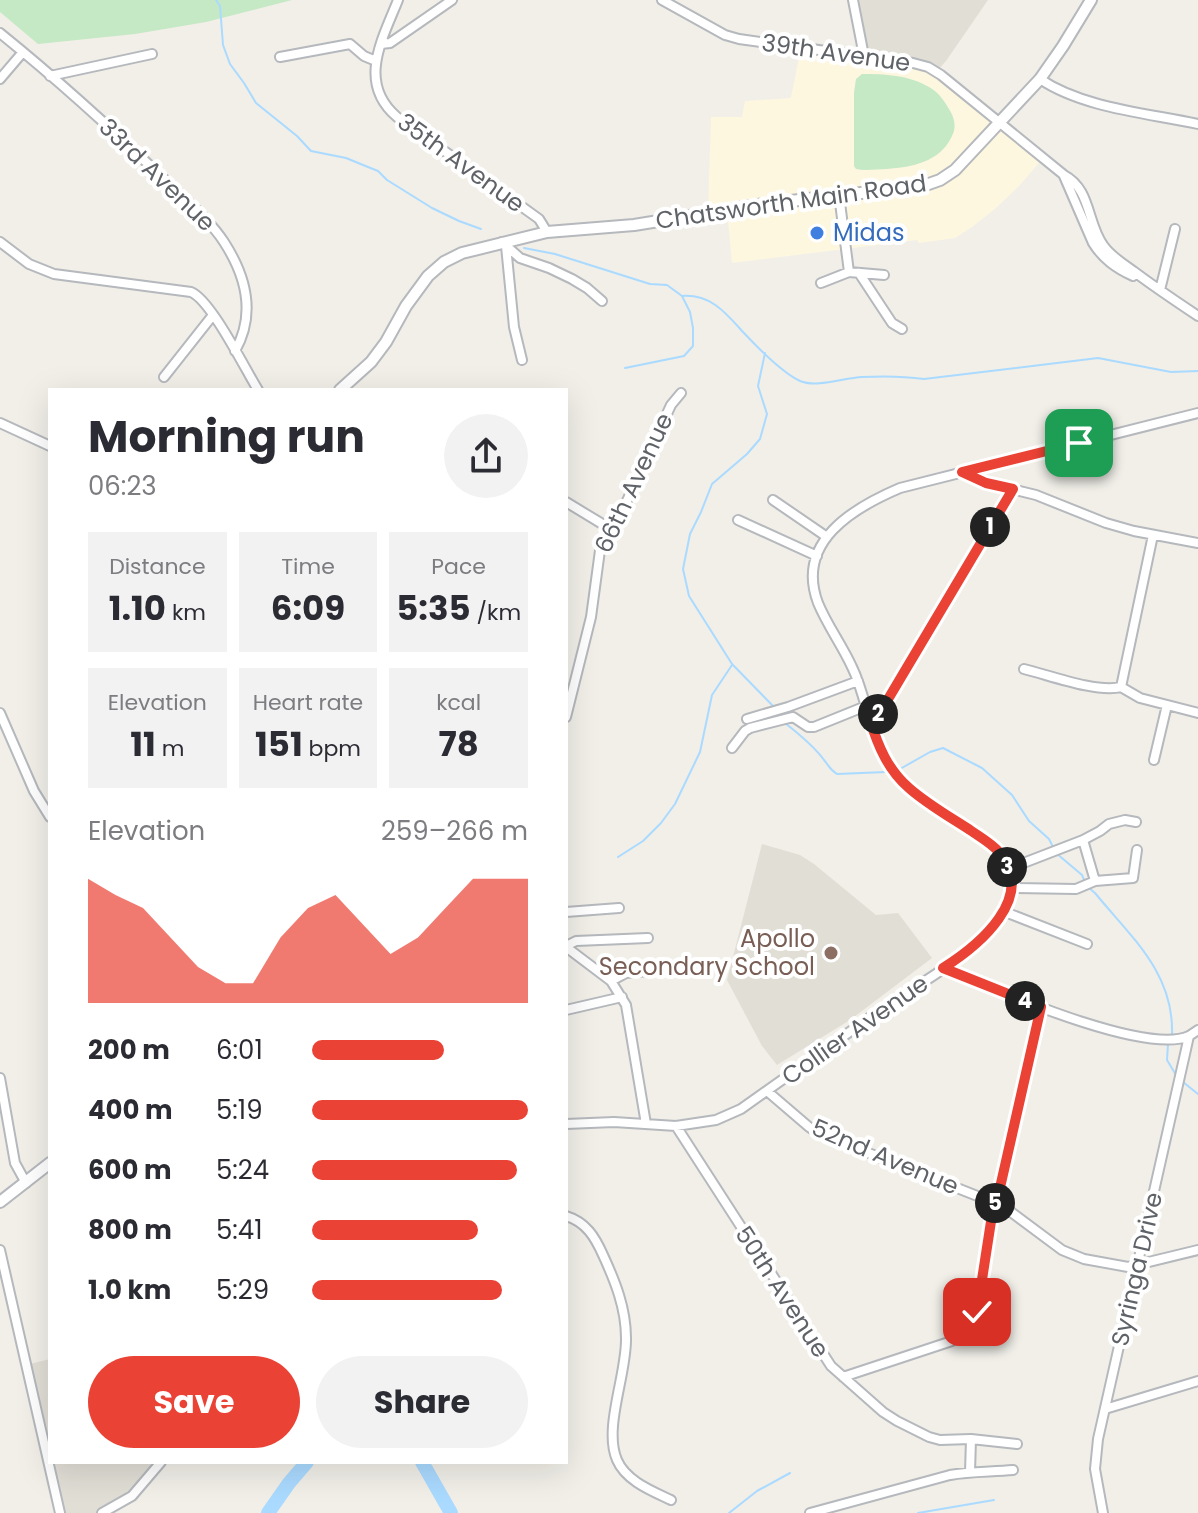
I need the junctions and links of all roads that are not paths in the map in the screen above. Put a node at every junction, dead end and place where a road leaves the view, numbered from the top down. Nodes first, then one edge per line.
1 (398, 0) edge
2 (452, 0) edge
3 (662, 0) edge
4 (853, 0) edge
5 (1091, 0) edge
6 (0, 33) edge
7 (381, 44) junction
8 (23, 52) junction
9 (152, 54) dead end
10 (864, 56) junction
11 (280, 57) dead end
12 (376, 61) junction
13 (50, 76) junction
14 (0, 79) edge
15 (1040, 79) junction
16 (1000, 122) junction
17 (1198, 124) edge
18 (839, 195) junction
19 (1175, 229) dead end
20 (547, 232) junction
21 (0, 242) edge
22 (504, 244) junction
23 (854, 273) junction
24 (884, 275) dead end
25 (821, 283) dead end
26 (1160, 290) junction
27 (602, 301) dead end
28 (213, 315) junction
29 (1198, 316) edge
30 (902, 329) dead end
31 (235, 351) junction
32 (522, 360) dead end
33 (164, 377) dead end
34 (257, 388) edge
35 (342, 388) edge
36 (681, 393) dead end
37 (1198, 413) edge
38 (0, 423) edge
39 (48, 445) edge
40 (962, 472) junction
41 (1013, 489) junction
42 (773, 500) dead end
43 (568, 503) edge
44 (738, 520) dead end
45 (609, 528) junction
46 (1153, 535) junction
47 (827, 537) junction
48 (1198, 543) edge
49 (817, 556) junction
50 (1024, 669) dead end
51 (858, 681) junction
52 (1121, 687) junction
53 (1167, 705) junction
54 (866, 706) junction
55 (568, 709) edge
56 (0, 713) edge
57 (1198, 713) edge
58 (780, 715) junction
59 (747, 719) dead end
60 (870, 720) junction
61 (732, 748) dead end
62 (1154, 760) dead end
63 (48, 814) edge
64 (1136, 822) dead end
65 (1083, 840) junction
66 (1137, 850) dead end
67 (1008, 869) junction
68 (1095, 881) junction
69 (1011, 888) junction
70 (619, 908) dead end
71 (568, 912) edge
72 (1005, 912) junction
73 (648, 938) dead end
74 (1087, 944) dead end
75 (568, 946) edge
76 (568, 949) edge
77 (680, 968) dead end
78 (943, 968) junction
79 (611, 981) junction
80 (622, 997) junction
81 (1041, 1007) junction
82 (568, 1010) edge
83 (1198, 1030) edge
84 (1189, 1036) junction
85 (0, 1078) edge
86 (767, 1091) junction
87 (568, 1124) edge
88 (646, 1124) junction
89 (676, 1126) junction
90 (48, 1165) edge
91 (26, 1183) junction
92 (0, 1202) edge
93 (995, 1203) junction
94 (568, 1217) edge
95 (0, 1250) edge
96 (1198, 1250) edge
97 (1138, 1265) junction
98 (843, 1377) junction
99 (1198, 1381) edge
100 (1105, 1409) junction
101 (971, 1439) junction
102 (1017, 1444) dead end
103 (48, 1460) edge
104 (49, 1464) edge
105 (159, 1464) edge
106 (1013, 1470) dead end
107 (970, 1472) junction
108 (671, 1500) dead end
109 (60, 1513) edge
110 (102, 1513) edge
111 (810, 1513) edge
112 (1103, 1513) edge

1 - 7 street, 35th Avenue
2 - 7 street
3 - 10 street, 39th Avenue
4 - 10 street
5 - 15 street, Chatsworth Main Road
6 - 8 street, 33rd Avenue
7 - 12 street, 35th Avenue
8 - 13 street, 33rd Avenue
8 - 14 street
9 - 13 street
10 - 16 street, 39th Avenue
11 - 12 street
12 - 20 street, 35th Avenue
13 - 31 street, 33rd Avenue
15 - 16 street, Chatsworth Main Road
15 - 17 street
16 - 18 street, Chatsworth Main Road
16 - 26 street
18 - 20 street, Chatsworth Main Road
18 - 23 street
19 - 26 street
20 - 22 street, Chatsworth Main Road
21 - 28 street
22 - 27 street
22 - 32 street
22 - 35 street, Chatsworth Main Road
23 - 24 street
23 - 25 street
23 - 30 street
26 - 29 street
28 - 31 street
28 - 33 street
31 - 34 street
36 - 45 street, 66th Avenue
37 - 40 street
38 - 39 street
40 - 41 street
40 - 47 street
41 - 46 street
41 - 60 street
42 - 47 street
43 - 45 street
44 - 49 street
45 - 55 street, 66th Avenue
46 - 48 street
46 - 52 street
47 - 49 street
49 - 51 street
50 - 52 street
51 - 54 street
51 - 58 street
52 - 53 street
53 - 57 street
53 - 62 street
54 - 58 street
54 - 60 street
56 - 63 street
58 - 59 street
58 - 61 street
60 - 67 street
64 - 65 street
65 - 67 street
65 - 68 street
66 - 68 street
67 - 69 street, Collier Avenue
68 - 69 street
69 - 72 street, Collier Avenue
70 - 71 street
72 - 74 street
72 - 78 street, Collier Avenue
73 - 75 street
76 - 79 street
77 - 79 street
78 - 81 street
78 - 86 street, Collier Avenue
79 - 80 street
80 - 82 street
80 - 88 street
81 - 84 street
81 - 93 street
83 - 84 street
84 - 97 street, Syringa Drive
85 - 91 street
86 - 89 street, Collier Avenue
86 - 93 street, 52nd Avenue
87 - 88 street, Collier Avenue
88 - 89 street, Collier Avenue
89 - 98 street, 50th Avenue
90 - 91 street
91 - 92 street
93 - 97 street, 52nd Avenue
93 - 98 street
94 - 108 street
95 - 103 street
96 - 97 street, 52nd Avenue
97 - 100 street, Syringa Drive
98 - 101 street, 50th Avenue
99 - 100 street
100 - 112 street, Syringa Drive
101 - 102 street, 50th Avenue
101 - 107 street
104 - 109 street
105 - 110 street
106 - 107 street
107 - 111 street

